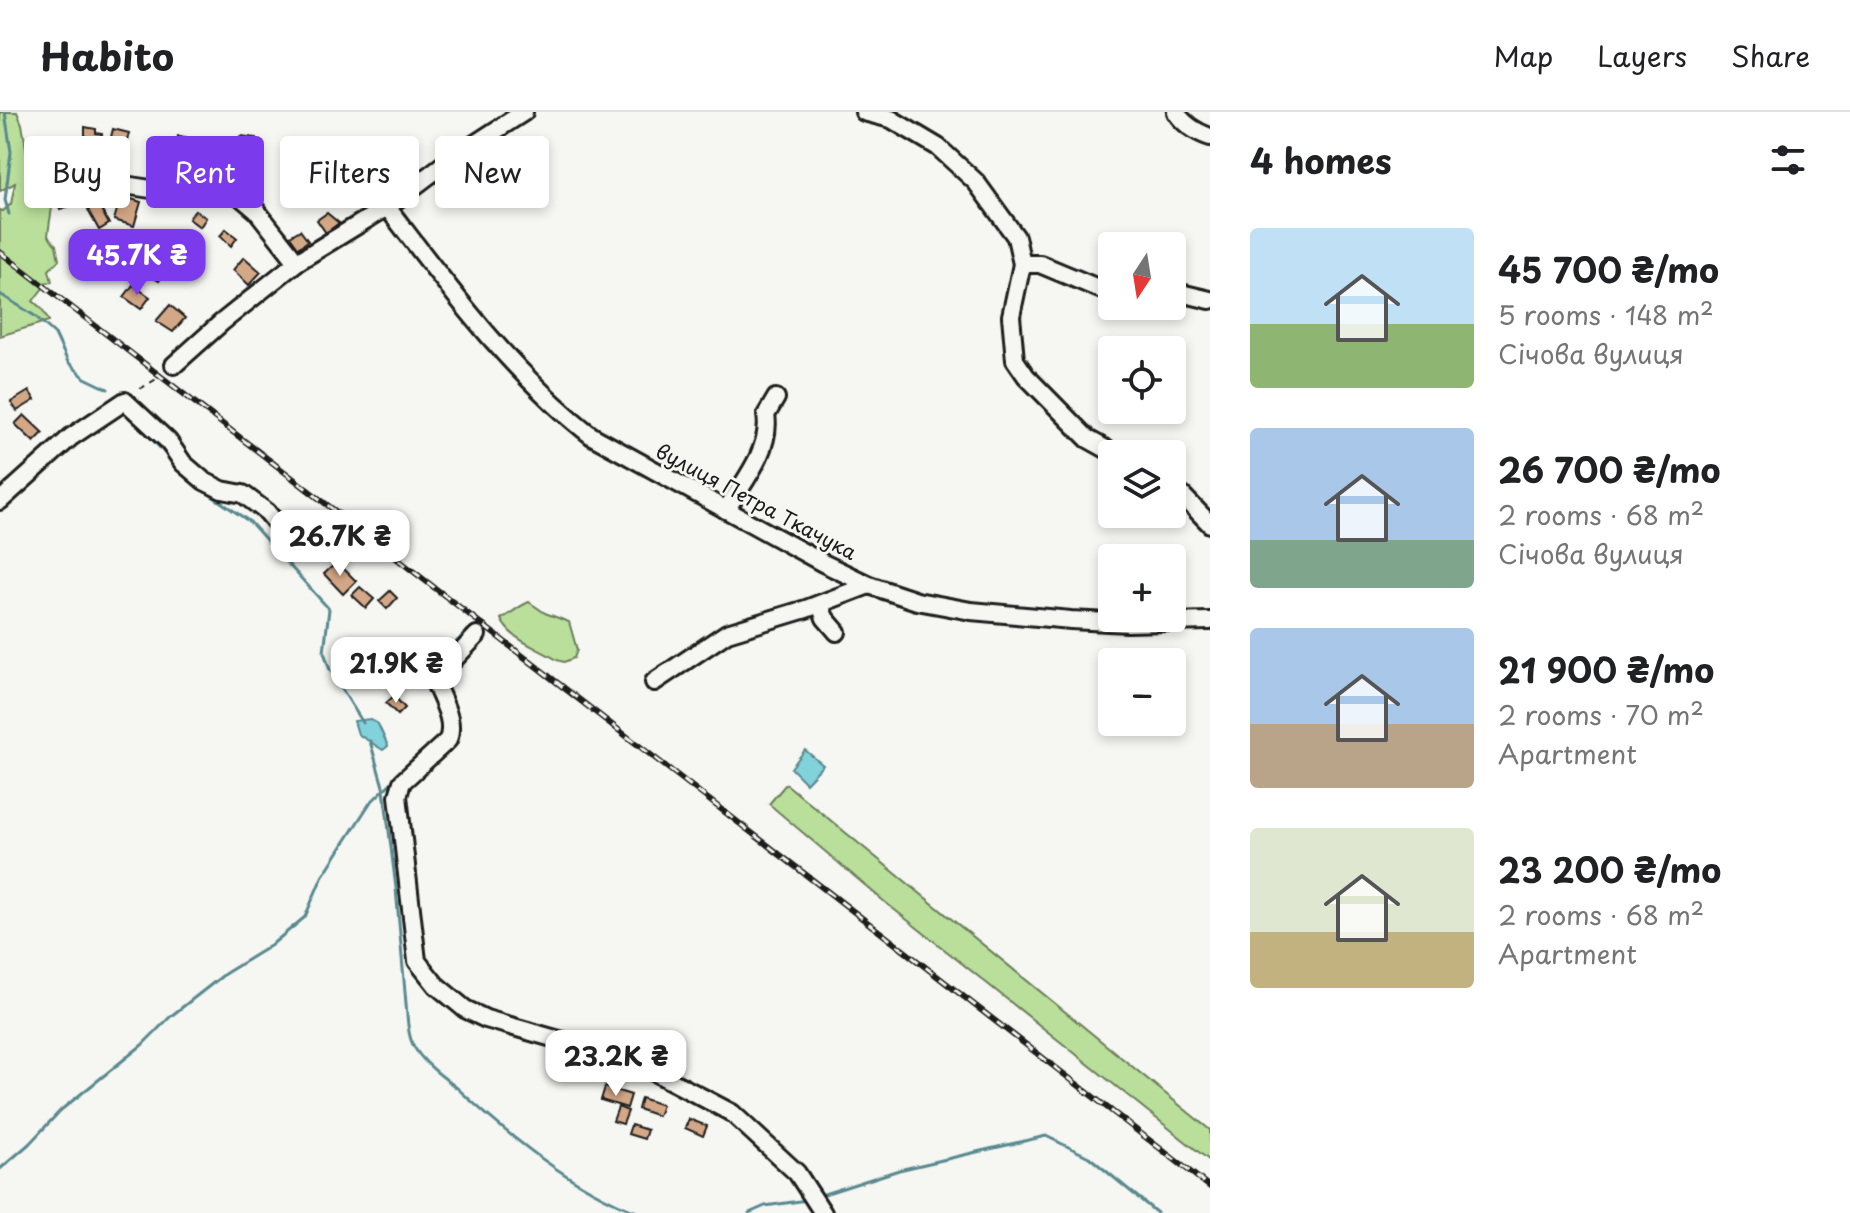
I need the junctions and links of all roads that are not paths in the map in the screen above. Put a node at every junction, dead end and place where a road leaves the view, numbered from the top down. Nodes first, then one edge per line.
1 (524, 112) edge
2 (864, 112) edge
3 (1176, 112) edge
4 (894, 116) edge
5 (1210, 137) edge
6 (419, 184) edge
7 (130, 186) edge
8 (385, 208) edge
9 (388, 208) edge
10 (297, 262) junction
11 (1022, 264) junction
12 (1098, 291) edge
13 (1186, 294) edge
14 (1210, 300) edge
15 (174, 365) road end
16 (140, 389) road end
17 (776, 398) dead end
18 (125, 401) junction
19 (1098, 445) edge
20 (1186, 499) edge
21 (0, 501) edge
22 (726, 510) junction
23 (1210, 524) edge
24 (299, 551) dead end
25 (869, 585) junction
26 (820, 604) junction
27 (1210, 621) edge
28 (837, 632) dead end
29 (477, 635) dead end
30 (654, 682) dead end
31 (823, 1213) edge

1 - 6 street
2 - 4 street
3 - 5 street
4 - 11 street
7 - 10 street
8 - 10 street
9 - 22 street, вулиця Петра Ткачука
10 - 15 street
11 - 12 street
11 - 19 street
13 - 14 street
16 - 18 street
17 - 22 street
18 - 21 street
18 - 24 street
20 - 23 street
22 - 25 street, вулиця Петра Ткачука
25 - 26 street
25 - 27 street, вулиця Петра Ткачука
26 - 28 street
26 - 30 street
29 - 31 street

